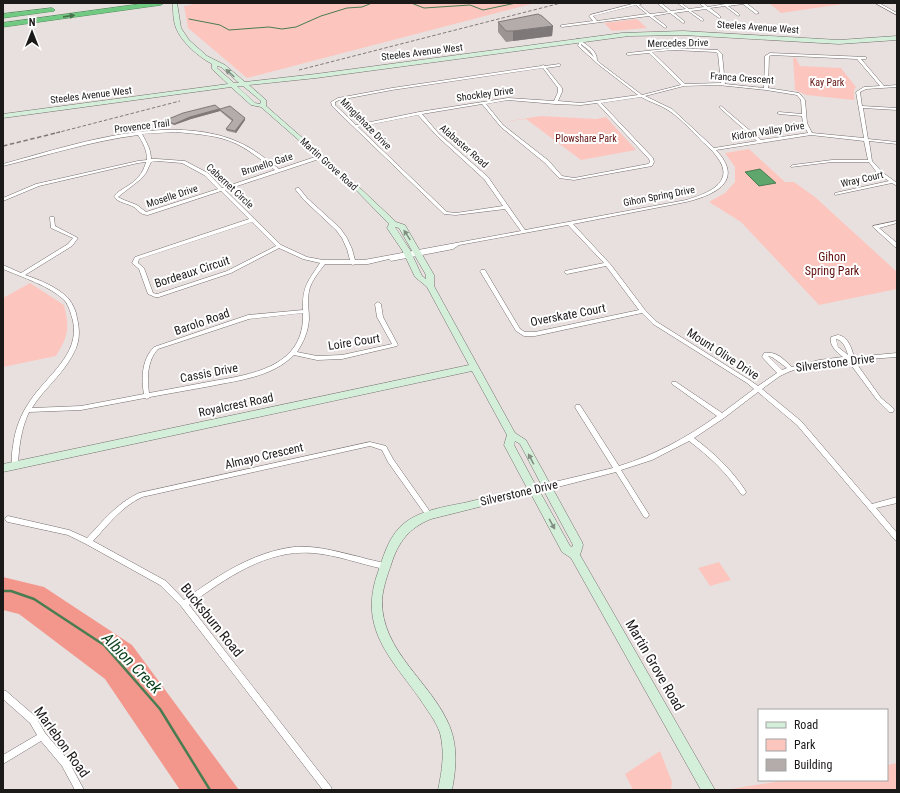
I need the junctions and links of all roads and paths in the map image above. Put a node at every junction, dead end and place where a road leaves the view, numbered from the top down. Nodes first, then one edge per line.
1 (161, 3) edge
2 (659, 3) edge
3 (679, 3) edge
4 (701, 3) edge
5 (744, 3) edge
6 (877, 3) edge
7 (638, 4) edge
8 (723, 4) edge
9 (175, 5) edge
10 (620, 8) junction
11 (707, 8) junction
12 (59, 9) dead end
13 (688, 10) junction
14 (671, 12) junction
15 (757, 13) dead end
16 (3, 14) edge
17 (897, 14) edge
18 (650, 15) junction
19 (738, 15) dead end
20 (719, 16) dead end
21 (631, 17) junction
22 (702, 20) dead end
23 (596, 22) junction
24 (683, 22) dead end
25 (3, 25) edge
26 (562, 26) dead end
27 (664, 27) dead end
28 (897, 35) edge
29 (887, 38) junction
30 (897, 38) edge
31 (578, 41) junction
32 (649, 51) junction
33 (628, 54) dead end
34 (865, 58) dead end
35 (859, 59) junction
36 (215, 64) junction
37 (559, 64) dead end
38 (543, 66) junction
39 (246, 85) junction
40 (684, 85) junction
41 (723, 85) junction
42 (234, 86) junction
43 (884, 86) junction
44 (897, 86) edge
45 (766, 89) junction
46 (642, 96) junction
47 (484, 103) junction
48 (555, 103) junction
49 (599, 103) junction
50 (263, 106) junction
51 (721, 107) dead end
52 (861, 107) junction
53 (897, 109) edge
54 (419, 113) junction
55 (779, 113) dead end
56 (804, 115) junction
57 (3, 116) edge
58 (355, 126) junction
59 (140, 134) junction
60 (811, 134) junction
61 (865, 139) junction
62 (759, 141) junction
63 (897, 143) edge
64 (712, 149) junction
65 (320, 157) junction
66 (148, 160) junction
67 (870, 162) junction
68 (3, 165) edge
69 (793, 166) dead end
70 (277, 170) junction
71 (891, 182) junction
72 (897, 185) edge
73 (221, 189) junction
74 (297, 189) dead end
75 (837, 194) dead end
76 (3, 200) edge
77 (507, 207) junction
78 (52, 218) dead end
79 (252, 220) junction
80 (897, 222) edge
81 (393, 224) junction
82 (570, 224) junction
83 (524, 232) junction
84 (279, 246) junction
85 (897, 246) edge
86 (418, 253) junction
87 (408, 254) junction
88 (323, 262) junction
89 (354, 263) junction
90 (607, 264) junction
91 (3, 267) edge
92 (483, 272) dead end
93 (567, 272) dead end
94 (21, 275) junction
95 (430, 286) junction
96 (378, 304) dead end
97 (306, 311) junction
98 (643, 311) junction
99 (295, 353) junction
100 (897, 356) edge
101 (851, 360) junction
102 (475, 367) junction
103 (790, 368) junction
104 (781, 373) junction
105 (674, 383) dead end
106 (757, 390) junction
107 (147, 396) junction
108 (578, 407) dead end
109 (26, 410) junction
110 (891, 410) dead end
111 (721, 416) junction
112 (512, 435) junction
113 (689, 438) junction
114 (15, 465) junction
115 (3, 468) edge
116 (617, 469) junction
117 (546, 487) junction
118 (534, 490) junction
119 (743, 492) dead end
120 (897, 500) edge
121 (871, 507) junction
122 (428, 515) junction
123 (646, 516) dead end
124 (8, 519) dead end
125 (897, 538) edge
126 (88, 542) junction
127 (575, 555) junction
128 (384, 566) junction
129 (184, 604) junction
130 (3, 694) edge
131 (42, 736) junction
132 (3, 760) edge
133 (80, 790) edge
134 (328, 790) edge
135 (445, 790) edge
136 (708, 790) edge

25 -> 1 highway
2 - 14 street
3 - 13 street
4 - 11 street
5 - 8 street
5 - 15 street
6 - 17 street
7 - 10 street
7 - 18 street
8 - 11 street
8 - 19 street
9 - 36 main road, Martin Grove Road
10 - 21 street
10 - 23 street
11 - 13 street
11 - 20 street
12 - 16 highway
13 - 14 street
13 - 22 street
14 - 18 street
14 - 24 street
18 - 21 street
18 - 27 street
21 - 23 street
23 - 26 street
28 - 29 main road, Steeles Avenue West
29 - 30 main road, Steeles Avenue West
29 - 31 main road, Steeles Avenue West
31 - 39 main road, Steeles Avenue West
31 - 46 street, Gihon Spring Drive
32 - 33 street, Mercedes Drive
32 - 40 street
32 - 41 street, Mercedes Drive
34 - 35 street
35 - 43 street
35 - 45 street
39 -> 36 main road, Martin Grove Road
36 - 42 main road, Martin Grove Road
37 - 38 street, Minglehaze Drive
38 - 48 street
38 - 58 street, Minglehaze Drive
39 - 42 main road, Steeles Avenue West
39 - 50 main road, Martin Grove Road
40 - 41 street, Franca Crescent
40 - 46 street, Franca Crescent
41 - 45 street, Franca Crescent
42 - 50 main road, Martin Grove Road
42 - 57 main road, Steeles Avenue West
43 - 44 street
43 - 52 street
45 - 56 street, Franca Crescent
46 - 49 street, Shockley Drive
46 - 64 street, Gihon Spring Drive
47 - 48 street, Shockley Drive
47 - 49 street
47 - 54 street, Shockley Drive
48 - 49 street, Shockley Drive
50 - 65 main road, Martin Grove Road
51 - 62 street
52 - 53 street
52 - 61 street
54 - 58 street, Shockley Drive
54 - 77 street, Alabaster Road
55 - 56 street
56 - 60 street, Franca Crescent
58 - 77 street, Minglehaze Drive
59 - 66 street
59 - 68 street, Provence Trail
59 - 70 street, Provence Trail
60 - 61 street, Kidron Valley Drive
60 - 62 street, Kidron Valley Drive
61 - 63 street, Kidron Valley Drive
61 - 67 street
62 - 64 street, Kidron Valley Drive
64 - 82 street, Gihon Spring Drive
65 - 70 street, Brunello Gate
65 - 81 main road, Martin Grove Road
66 - 73 street, Cabernet Circle
66 - 73 street, Moselle Drive
66 - 76 street, Cabernet Circle
67 - 69 street
67 - 71 street
70 - 73 street, Brunello Gate
71 - 72 street
71 - 75 street, Wray Court
73 - 79 street, Cabernet Circle
74 - 89 street
77 - 83 street, Alabaster Road
78 - 94 street
79 - 84 street, Cabernet Circle
79 - 84 street, Bordeaux Circuit
80 - 85 street
86 -> 81 main road, Martin Grove Road
81 - 87 main road, Martin Grove Road
82 - 83 street, Gihon Spring Drive
82 - 90 street, Mount Olive Drive
83 - 86 street, Gihon Spring Drive
84 - 88 street, Cabernet Circle
86 - 87 street, Gihon Spring Drive
86 - 95 main road, Martin Grove Road
87 - 89 street, Cabernet Circle
87 - 95 main road, Martin Grove Road
88 - 89 street, Cabernet Circle
88 - 97 street
90 - 93 street
90 - 98 street, Mount Olive Drive
91 - 94 street
92 - 98 street, Overskate Court
94 - 109 street
95 - 102 main road, Martin Grove Road
96 - 99 street, Loire Court
97 - 99 street
97 - 107 street, Barolo Road
98 - 106 street, Mount Olive Drive
99 - 107 street, Cassis Drive
100 - 101 street, Silverstone Drive
101 - 103 street, Silverstone Drive
101 - 110 street
102 - 112 main road, Martin Grove Road
102 - 114 main road, Royalcrest Road
103 - 104 street, Silverstone Drive
103 - 104 street
104 - 106 street, Silverstone Drive
105 - 111 street
106 - 111 street, Silverstone Drive
106 - 121 street, Mount Olive Drive
107 - 109 street, Cassis Drive
108 - 116 street
109 - 114 street
111 - 113 street, Silverstone Drive
117 -> 112 main road, Martin Grove Road
112 - 118 main road, Martin Grove Road
113 - 116 street, Silverstone Drive
113 - 119 street
114 - 115 main road, Royalcrest Road
116 - 117 street, Silverstone Drive
116 - 123 street
117 - 118 main road, Silverstone Drive
117 - 127 main road, Martin Grove Road
118 - 122 main road, Silverstone Drive
118 -> 127 main road, Martin Grove Road
120 - 121 street
121 - 125 street, Mount Olive Drive
122 - 126 street, Almayo Crescent
122 - 128 main road, Silverstone Drive
124 - 126 street, Bucksburn Road
126 - 129 street, Bucksburn Road
127 - 136 main road, Martin Grove Road
128 - 129 street
128 - 135 main road, Silverstone Drive
129 - 134 street, Bucksburn Road
130 - 131 street, Marlebon Road
131 - 132 street
131 - 133 street, Marlebon Road

